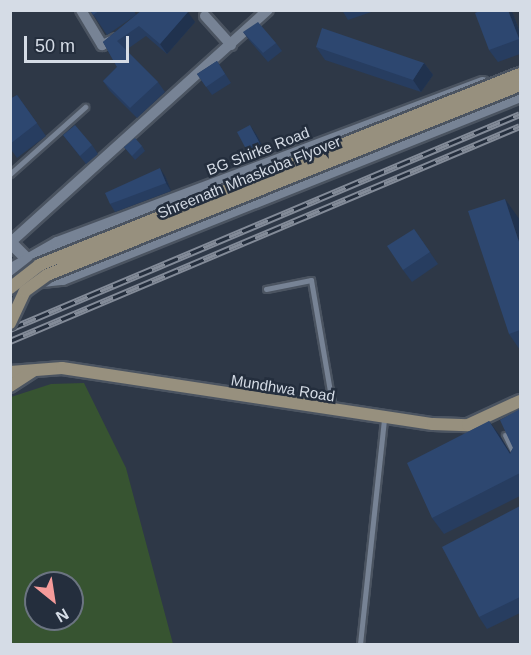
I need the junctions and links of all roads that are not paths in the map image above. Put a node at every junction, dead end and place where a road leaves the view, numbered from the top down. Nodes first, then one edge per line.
1 (81, 10) edge
2 (268, 10) edge
3 (205, 16) dead end
4 (127, 31) edge
5 (231, 45) junction
6 (520, 68) edge
7 (520, 74) edge
8 (520, 85) edge
9 (520, 96) edge
10 (85, 107) dead end
11 (10, 174) edge
12 (11, 242) edge
13 (26, 258) junction
14 (10, 271) edge
15 (10, 288) edge
16 (266, 289) dead end
17 (10, 323) edge
18 (36, 369) junction
19 (10, 372) edge
20 (10, 386) edge
21 (520, 401) edge
22 (334, 411) junction
23 (384, 419) junction
24 (505, 435) edge
25 (520, 466) edge
26 (360, 645) edge

1 - 4 street
2 - 5 street
3 - 5 street
5 - 12 street
6 - 13 street, BG Shirke Road
7 - 15 main road, Shreenath Mhaskoba Flyover, bridge
8 - 17 main road, Shreenath Mhaskoba Flyover, bridge
9 - 14 street
10 - 11 lane
12 - 13 street
13 - 14 street, BG Shirke Road
16 - 22 lane
18 - 19 main road, Mundhwa Road
18 - 20 main road
18 - 22 main road, Mundhwa Road
21 - 23 main road, Mundhwa Road
22 - 23 main road, Mundhwa Road
23 - 26 lane
24 - 25 lane

